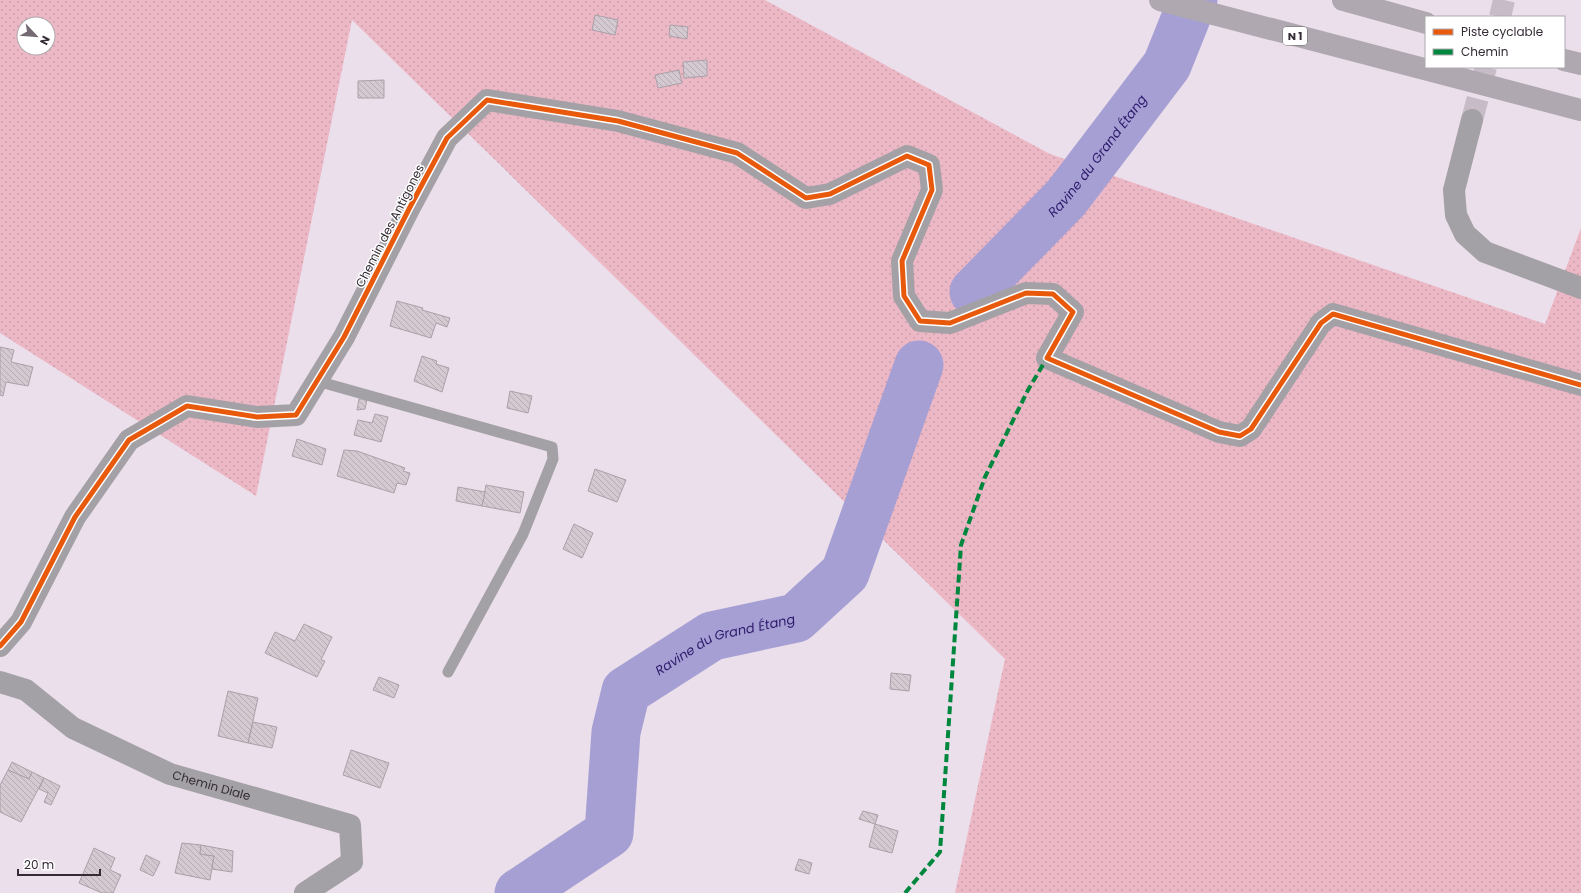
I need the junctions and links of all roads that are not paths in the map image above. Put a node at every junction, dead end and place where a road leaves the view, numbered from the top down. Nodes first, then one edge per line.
1 (1160, 0) edge
2 (1343, 0) edge
3 (1425, 23) edge
4 (1565, 60) edge
5 (1581, 64) edge
6 (1581, 110) edge
7 (1472, 120) tunnel mouth
8 (1581, 288) edge
9 (316, 381) junction
10 (1581, 385) edge
11 (0, 646) edge
12 (448, 672) dead end
13 (0, 682) edge
14 (305, 893) edge

1 - 6 highway, N 1
2 - 3 highway
4 - 5 highway
7 - 8 street
9 - 10 street, Chemin des Antigones
9 - 11 street, Chemin des Antigones
9 - 12 lane
13 - 14 street, Chemin Diale

